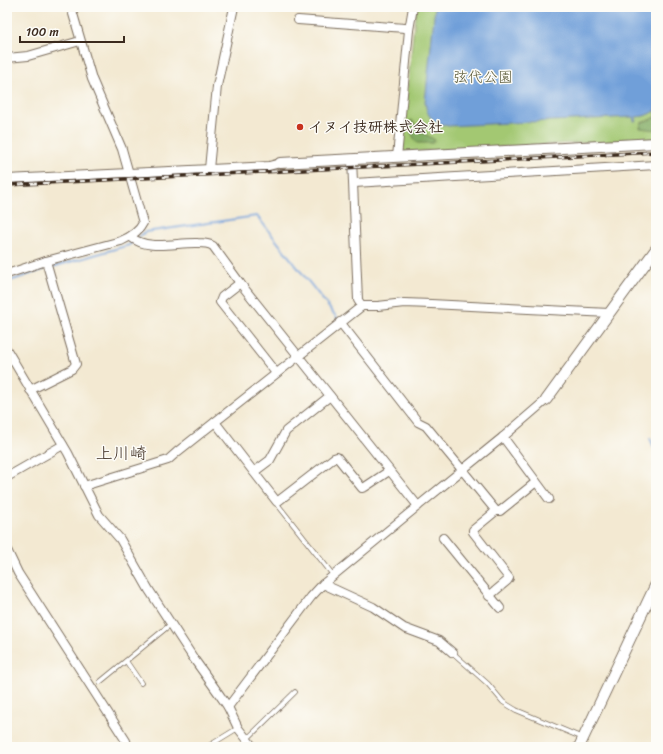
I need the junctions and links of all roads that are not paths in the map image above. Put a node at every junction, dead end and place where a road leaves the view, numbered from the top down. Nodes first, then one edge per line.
1 (71, 7) edge
2 (234, 7) edge
3 (413, 7) edge
4 (298, 20) dead end
5 (409, 30) junction
6 (80, 41) junction
7 (7, 58) edge
8 (656, 143) edge
9 (397, 157) junction
10 (352, 159) junction
11 (280, 163) joint
12 (656, 165) edge
13 (209, 169) junction
14 (129, 172) junction
15 (7, 179) edge
16 (354, 184) junction
17 (131, 237) junction
18 (656, 249) edge
19 (46, 261) junction
20 (7, 274) edge
21 (240, 284) junction
22 (362, 306) junction
23 (609, 313) junction
24 (340, 322) junction
25 (7, 350) edge
26 (298, 356) junction
27 (276, 373) junction
28 (30, 390) junction
29 (330, 396) junction
30 (546, 400) joint
31 (215, 422) junction
32 (503, 437) junction
33 (63, 445) junction
34 (388, 470) junction
35 (463, 470) junction
36 (254, 472) junction
37 (7, 477) edge
38 (536, 482) junction
39 (84, 486) junction
40 (550, 500) dead end
41 (277, 502) junction
42 (418, 506) junction
43 (496, 511) junction
44 (443, 538) dead end
45 (7, 550) edge
46 (333, 575) junction
47 (323, 584) junction
48 (656, 584) edge
49 (489, 596) junction
50 (500, 608) dead end
51 (171, 624) junction
52 (453, 653) joint
53 (126, 661) junction
54 (100, 682) dead end
55 (141, 683) dead end
56 (295, 692) dead end
57 (228, 707) junction
58 (238, 728) junction
59 (247, 740) junction
60 (581, 742) edge
61 (128, 747) edge
62 (207, 747) edge
63 (253, 747) edge

1 - 6 street
2 - 13 street
3 - 5 street
4 - 5 street
5 - 9 street
6 - 7 street
6 - 14 street
8 - 9 street
9 - 10 street
10 - 11 street
10 - 16 street
11 - 13 street
12 - 16 street
13 - 14 street
14 - 15 street
14 - 17 street
16 - 22 street
17 - 19 street
17 - 21 street
18 - 23 street
19 - 20 street
19 - 28 street
21 - 26 street
21 - 27 street
22 - 23 street
22 - 24 street
23 - 30 street
24 - 26 street
24 - 35 street
25 - 28 street
26 - 27 street
26 - 29 street
27 - 31 street
28 - 33 street
29 - 34 street
29 - 36 street
30 - 32 street
31 - 36 street
31 - 39 street
32 - 35 street
32 - 38 street
33 - 37 street
33 - 39 street
34 - 41 street
34 - 42 street
35 - 42 street
35 - 43 street
36 - 41 street
38 - 40 street
38 - 43 street
39 - 51 street
41 - 46 lane
42 - 46 street
43 - 49 street
44 - 49 street
45 - 61 street
46 - 47 street
47 - 52 street
47 - 57 street
48 - 60 street
49 - 50 street
51 - 53 lane
51 - 57 street
52 - 60 lane
53 - 54 lane
53 - 55 lane
56 - 59 lane
57 - 58 street
58 - 59 street
58 - 62 lane
59 - 63 street

